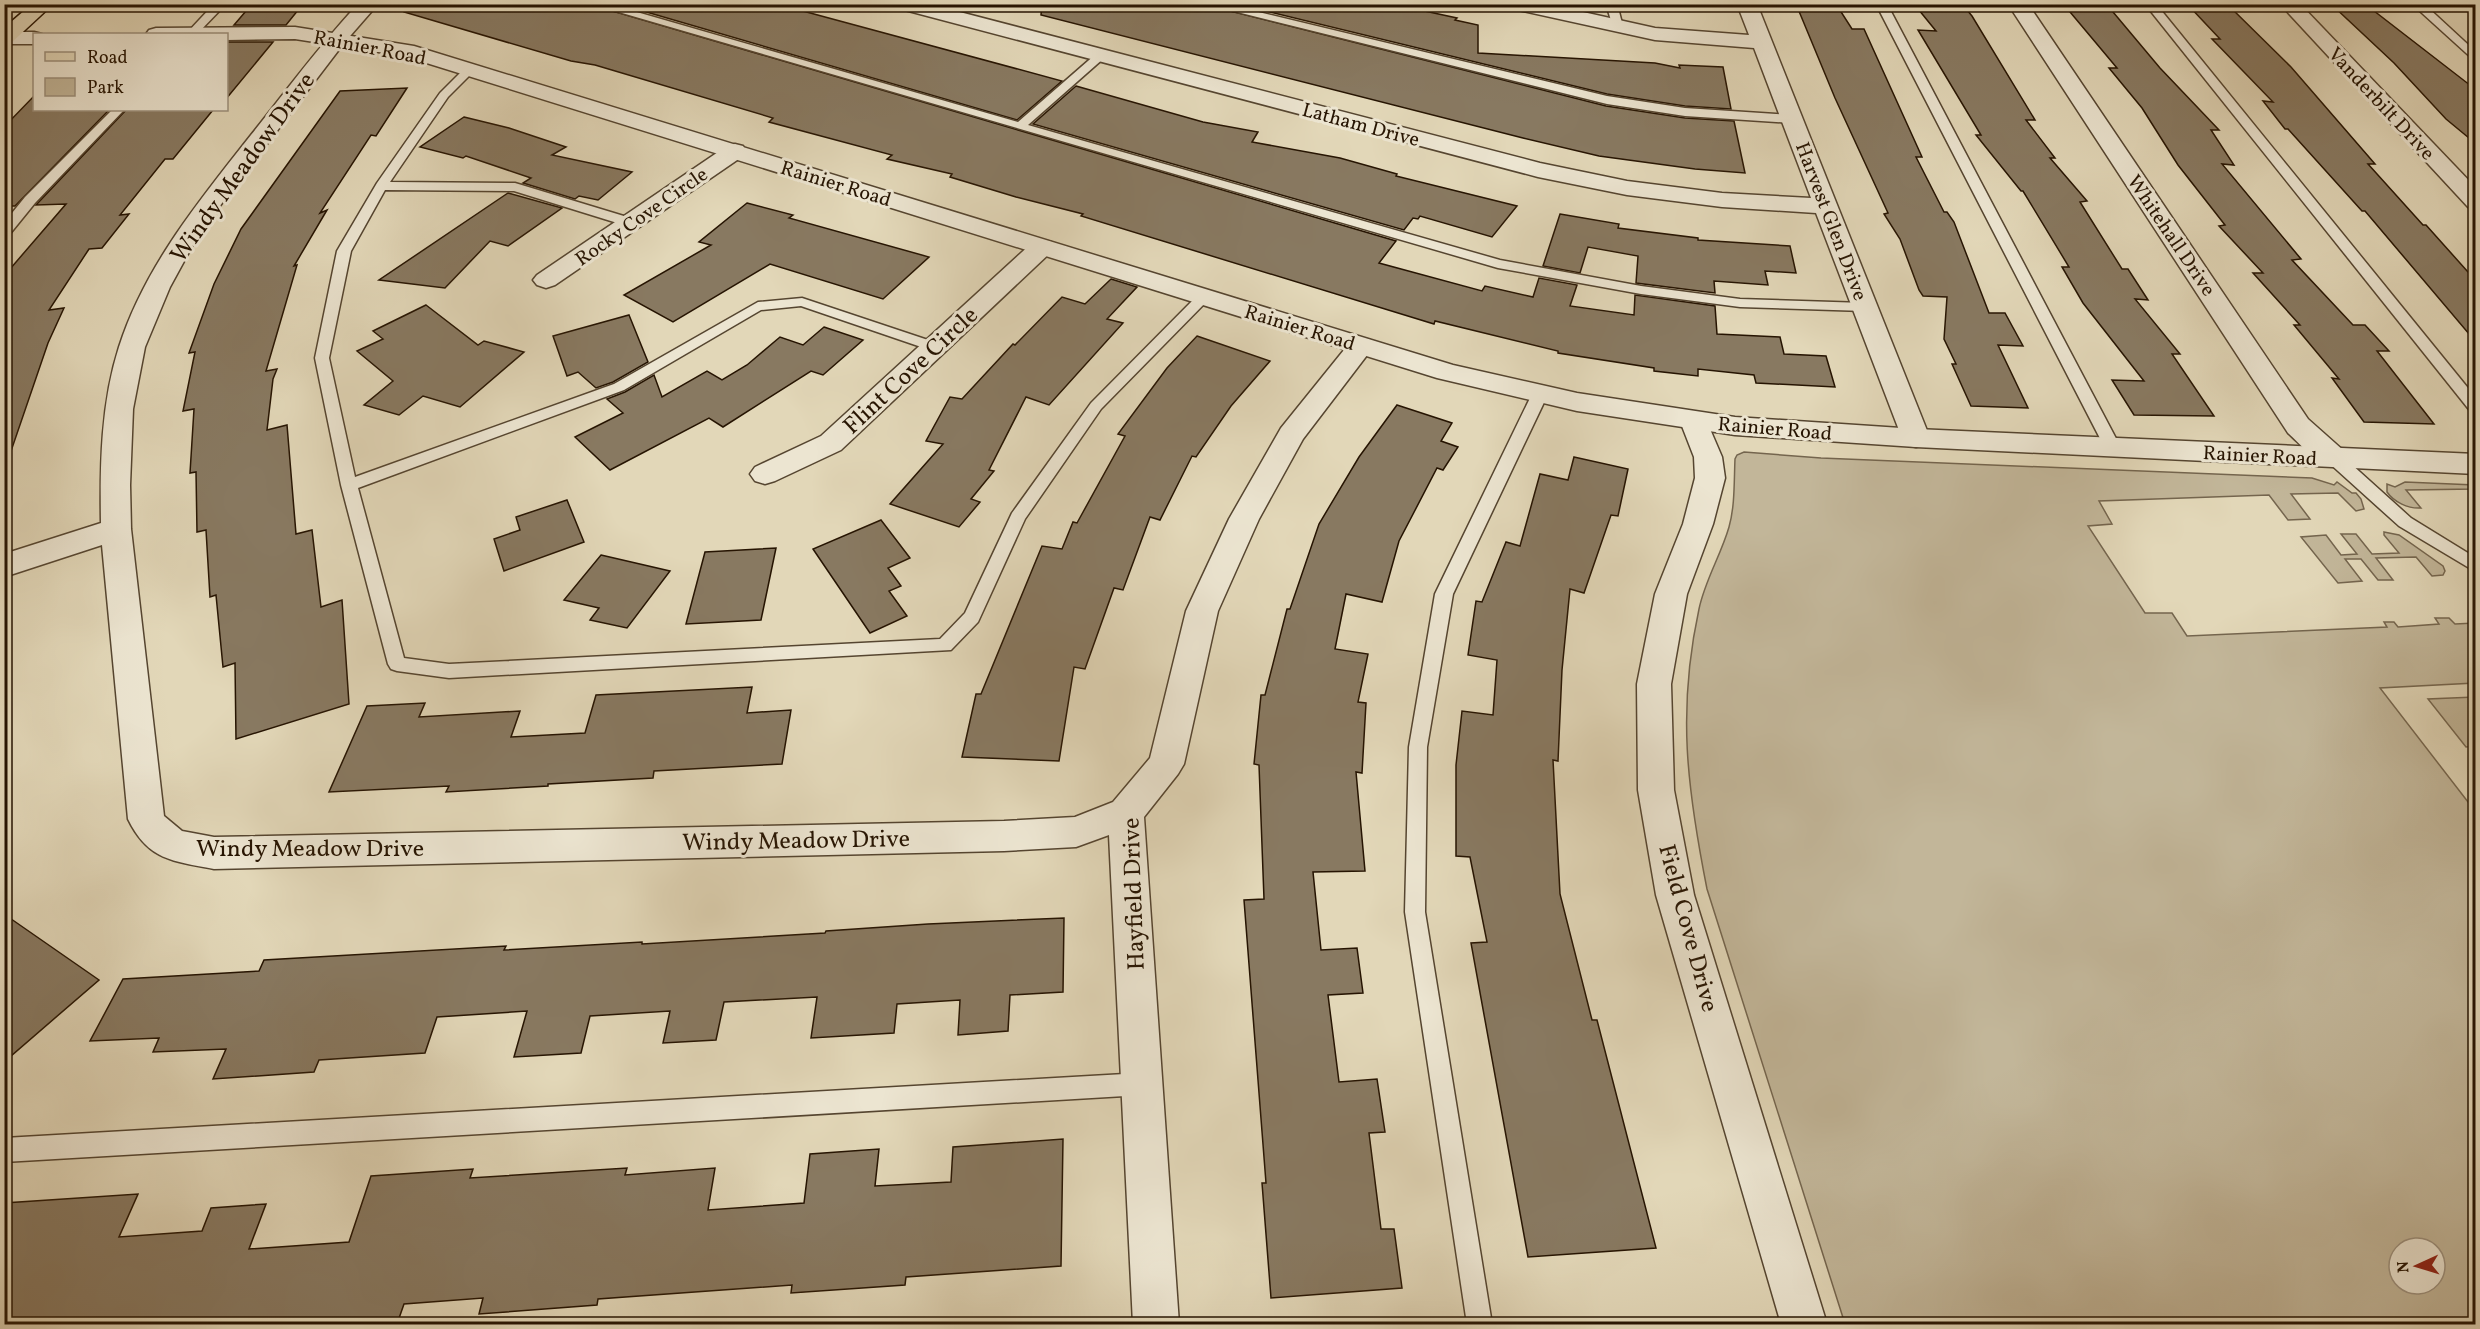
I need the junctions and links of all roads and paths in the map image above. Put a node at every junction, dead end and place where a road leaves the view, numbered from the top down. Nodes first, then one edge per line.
1 (44, 4) edge
2 (221, 4) edge
3 (369, 4) edge
4 (596, 4) edge
5 (904, 4) edge
6 (1210, 4) edge
7 (1518, 4) edge
8 (1611, 4) edge
9 (1747, 4) edge
10 (1881, 4) edge
11 (2018, 4) edge
12 (2150, 4) edge
13 (2289, 4) edge
14 (2417, 4) edge
15 (1618, 27) junction
16 (192, 33) edge
17 (228, 34) edge
18 (33, 38) edge
19 (5, 39) edge
20 (337, 39) junction
21 (1761, 42) junction
22 (1100, 56) junction
23 (2475, 59) edge
24 (470, 69) junction
25 (117, 111) edge
26 (1792, 119) junction
27 (1020, 126) junction
28 (735, 151) junction
29 (381, 186) junction
30 (2475, 202) edge
31 (1826, 206) junction
32 (632, 223) junction
33 (4, 232) edge
34 (1042, 247) junction
35 (546, 280) dead end
36 (1204, 297) junction
37 (1865, 307) junction
38 (1361, 346) junction
39 (935, 347) junction
40 (1540, 394) junction
41 (2475, 409) edge
42 (1694, 421) junction
43 (1916, 438) junction
44 (2113, 448) junction
45 (2334, 458) junction
46 (2475, 464) edge
47 (765, 474) dead end
48 (349, 484) junction
49 (116, 529) junction
50 (4, 566) edge
51 (2475, 567) edge
52 (1126, 813) junction
53 (1142, 1084) junction
54 (4, 1150) edge
55 (1156, 1324) edge
56 (1479, 1324) edge
57 (1804, 1324) edge

1 - 19 main road
2 - 16 lane
3 - 20 street, Windy Meadow Drive
4 - 27 lane
5 - 22 street, Latham Drive
6 - 26 lane
7 - 15 street
8 - 15 lane
9 - 21 street, Harvest Glen Drive
10 - 44 lane
11 - 45 street, Whitehall Drive
12 - 41 lane
13 - 30 street, Vanderbilt Drive
14 - 23 lane
15 - 21 street
17 - 20 street, Rainier Road
18 - 19 street
20 - 24 street, Rainier Road
20 - 49 street, Windy Meadow Drive
21 - 26 street, Harvest Glen Drive
22 - 27 lane
22 - 31 street, Latham Drive
24 - 28 street, Rainier Road
24 - 29 lane
25 - 33 lane
26 - 31 street, Harvest Glen Drive
27 - 37 lane
28 - 32 street, Rocky Cove Circle
28 - 34 street, Rainier Road
29 - 32 lane
29 - 48 lane
31 - 37 street, Harvest Glen Drive
32 - 35 street, Rocky Cove Circle
34 - 36 street, Rainier Road
34 - 39 street, Flint Cove Circle
36 - 38 street, Rainier Road
36 - 48 lane
37 - 43 street, Harvest Glen Drive
38 - 40 street, Rainier Road
38 - 52 street, Hayfield Drive
39 - 47 street, Flint Cove Circle
39 - 48 lane
40 - 42 street, Rainier Road
40 - 56 lane
42 - 43 street, Rainier Road
42 - 57 street, Field Cove Drive
43 - 44 street, Rainier Road
44 - 45 street, Rainier Road
45 - 46 street, Rainier Road
45 - 51 lane
49 - 50 street
49 - 52 street, Windy Meadow Drive
52 - 53 street, Hayfield Drive
53 - 54 lane
53 - 55 street, Hayfield Drive

